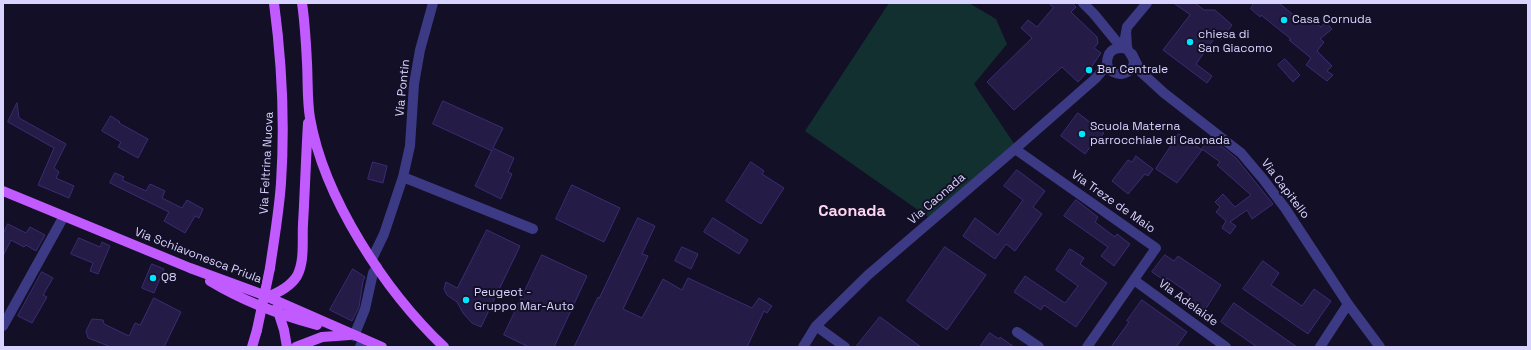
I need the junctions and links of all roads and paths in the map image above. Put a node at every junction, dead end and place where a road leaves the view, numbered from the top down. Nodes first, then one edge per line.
1 (274, 3) edge
2 (302, 3) edge
3 (433, 3) edge
4 (1083, 3) edge
5 (1147, 3) edge
6 (1111, 35) junction
7 (1126, 50) junction
8 (1107, 61) junction
9 (1141, 72) junction
10 (1128, 73) junction
11 (1115, 74) junction
12 (1096, 78) junction
13 (309, 111) junction
14 (1015, 149) junction
15 (403, 177) junction
16 (3, 191) edge
17 (64, 216) junction
18 (533, 230) dead end
19 (375, 263) junction
20 (190, 268) junction
21 (199, 273) junction
22 (1134, 280) junction
23 (268, 297) junction
24 (1348, 304) junction
25 (278, 312) junction
26 (3, 326) edge
27 (816, 326) junction
28 (1017, 332) dead end
29 (359, 341) edge
30 (252, 347) edge
31 (287, 347) edge
32 (296, 347) edge
33 (382, 347) edge
34 (444, 347) edge
35 (802, 347) edge
36 (844, 347) edge
37 (1038, 347) edge
38 (1087, 347) edge
39 (1226, 347) edge
40 (1320, 347) edge
41 (1380, 347) edge

1 - 30 main road, Via Feltrina Nuova, bridge
2 - 13 main road
3 - 15 street, Via Pontin
4 - 6 street
5 - 7 street
6 - 7 street
6 - 8 street
7 - 8 street, Via Caonada
7 - 9 street, Via Capitello
7 - 10 street
8 - 11 street
8 - 12 street, Via Caonada
9 - 10 street
9 - 24 street, Via Capitello
10 - 11 street, Via Caonada
11 - 12 street, Via Caonada
12 - 14 street, Via Caonada
13 - 19 main road
13 - 23 main road
14 - 22 street, Via Treze de Maio
14 - 27 street, Via Caonada
15 - 18 street
15 - 19 street, Via Pontin
16 - 17 main road, Via Schiavonesca Priula
17 - 20 main road, Via Schiavonesca Priula
17 - 26 street
19 - 29 street, Via Pontin
19 - 34 main road
20 - 21 main road
20 - 23 main road, Via Schiavonesca Priula
21 - 23 main road
21 - 25 main road
22 - 38 street, Via Treze de Maio
22 - 39 street, Via Adelaide
23 - 25 main road
23 - 29 main road, Via Schiavonesca Priula
24 - 40 street
24 - 41 street, Via Capitello
25 - 29 main road
25 - 31 main road
27 - 35 street, Via Caonada
27 - 36 street
28 - 37 street
29 - 32 main road
29 - 33 main road, Via Schiavonesca Priula

